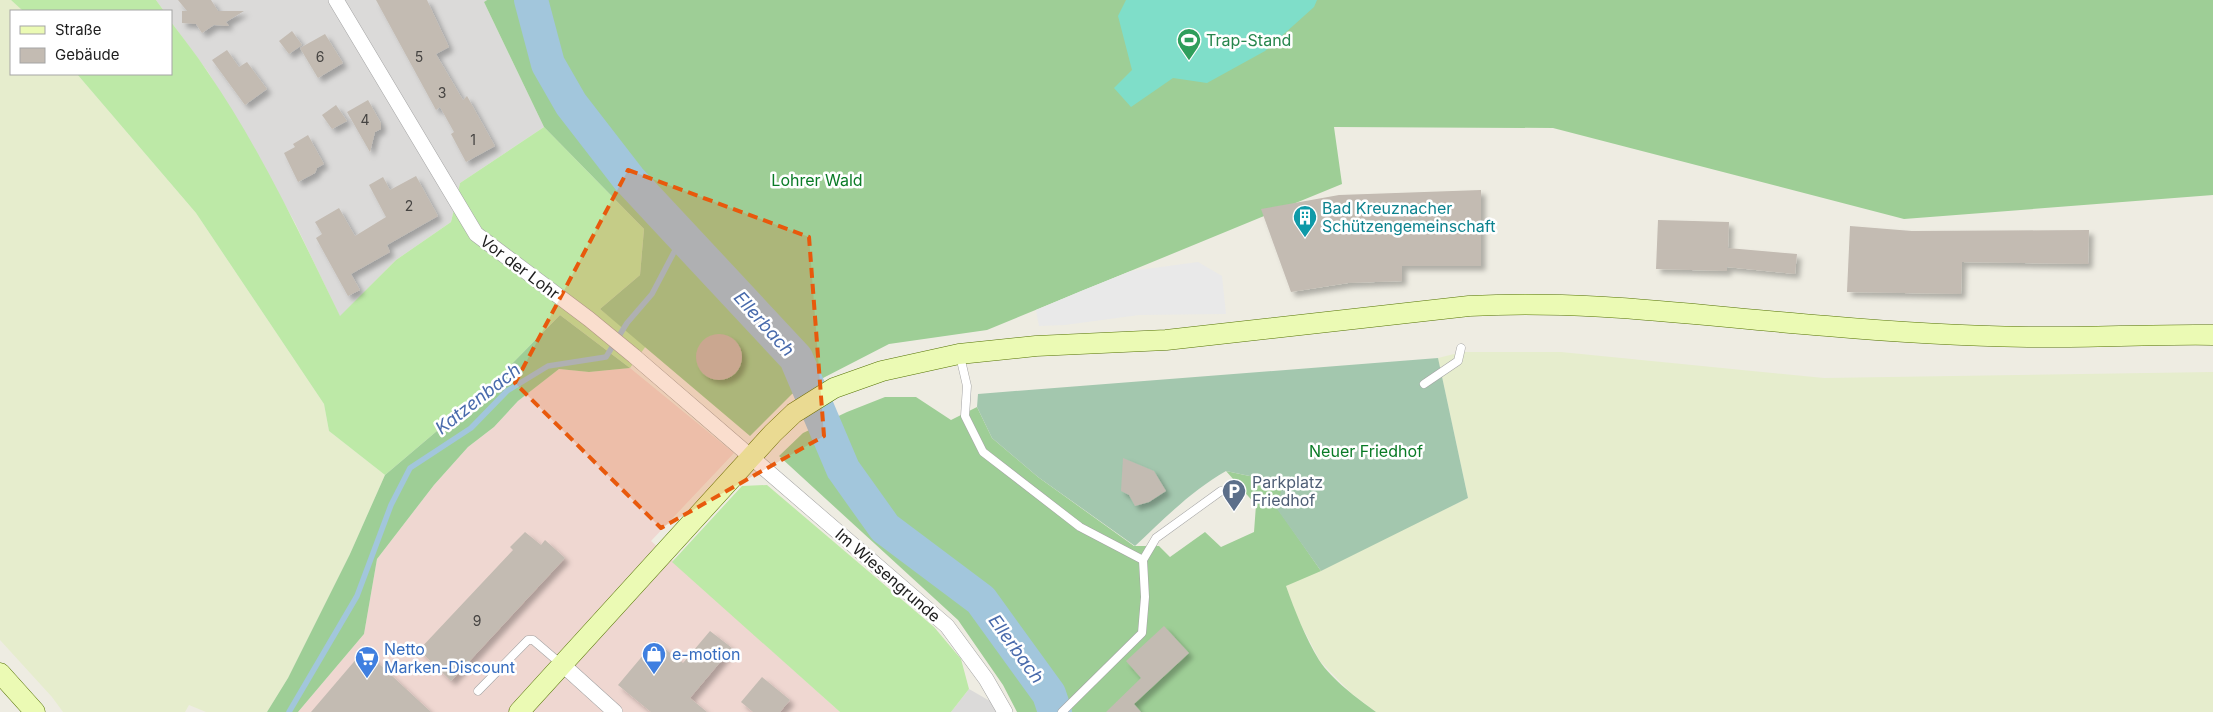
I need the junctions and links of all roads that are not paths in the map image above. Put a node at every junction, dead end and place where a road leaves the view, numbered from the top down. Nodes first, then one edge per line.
1 (336, 0) edge
2 (2213, 335) edge
3 (1461, 348) dead end
4 (959, 354) junction
5 (1424, 384) dead end
6 (751, 456) junction
7 (1221, 491) dead end
8 (1143, 560) junction
9 (563, 665) junction
10 (0, 673) edge
11 (478, 691) dead end
12 (35, 712) edge
13 (519, 712) edge
14 (615, 712) edge
15 (1004, 712) edge
16 (1062, 712) edge

1 - 6 street, Vor der Lohr
2 - 4 main road
3 - 5 lane
4 - 6 main road
4 - 8 lane
6 - 9 main road
6 - 15 street, Im Wiesengrunde
7 - 8 lane
8 - 16 lane
9 - 11 lane
9 - 13 main road
9 - 14 street
10 - 12 main road

